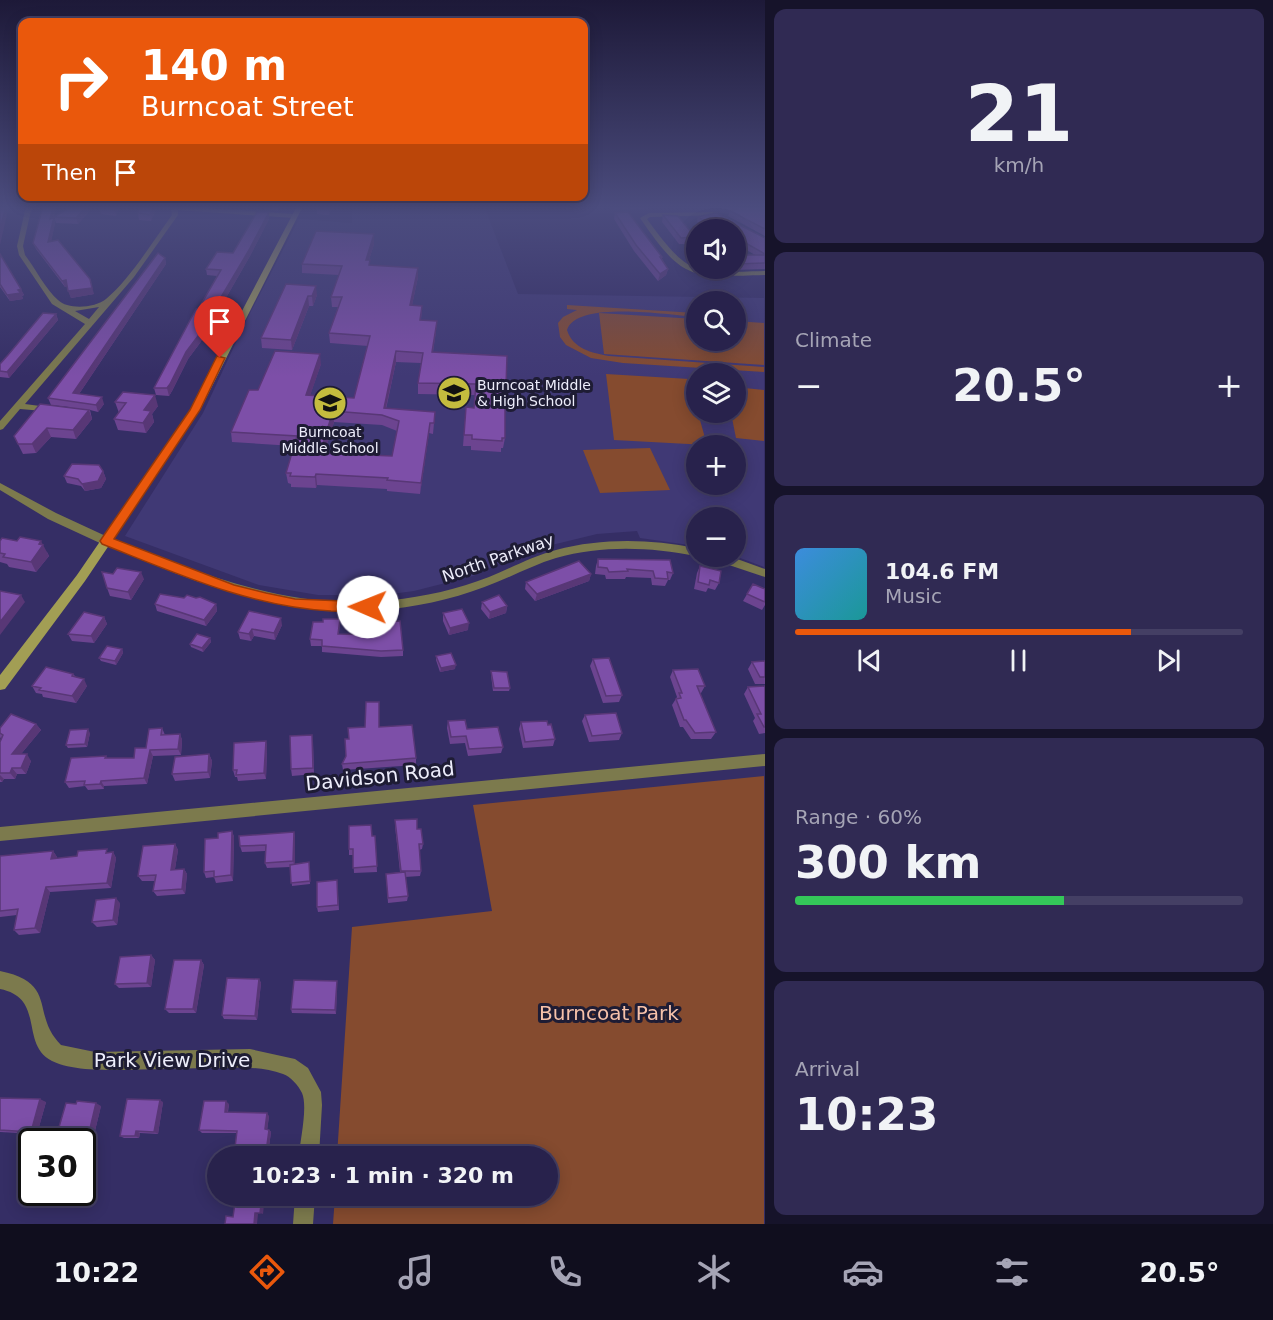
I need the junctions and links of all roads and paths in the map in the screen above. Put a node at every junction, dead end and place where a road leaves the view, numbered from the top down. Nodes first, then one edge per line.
1 (26, 263) edge
2 (138, 263) edge
3 (270, 263) edge
4 (680, 263) edge
5 (765, 273) edge
6 (108, 302) junction
7 (66, 309) junction
8 (89, 323) junction
9 (17, 406) junction
10 (61, 411) edge
11 (0, 427) edge
12 (0, 486) edge
13 (106, 541) junction
14 (686, 550) edge
15 (746, 566) edge
16 (765, 573) edge
17 (0, 685) edge
18 (765, 760) edge
19 (0, 834) edge
20 (0, 981) edge
21 (310, 1146) edge
22 (304, 1206) edge
23 (303, 1224) edge

1 - 7 street
2 - 6 street
3 - 13 main road
4 - 5 street
6 - 7 street
6 - 8 street
7 - 8 street
8 - 9 street
9 - 10 street
9 - 11 street
12 - 13 street, North Parkway
13 - 14 street, North Parkway
13 - 17 main road
15 - 16 street
18 - 19 street, Davidson Road
20 - 21 street, Park View Drive
22 - 23 street

